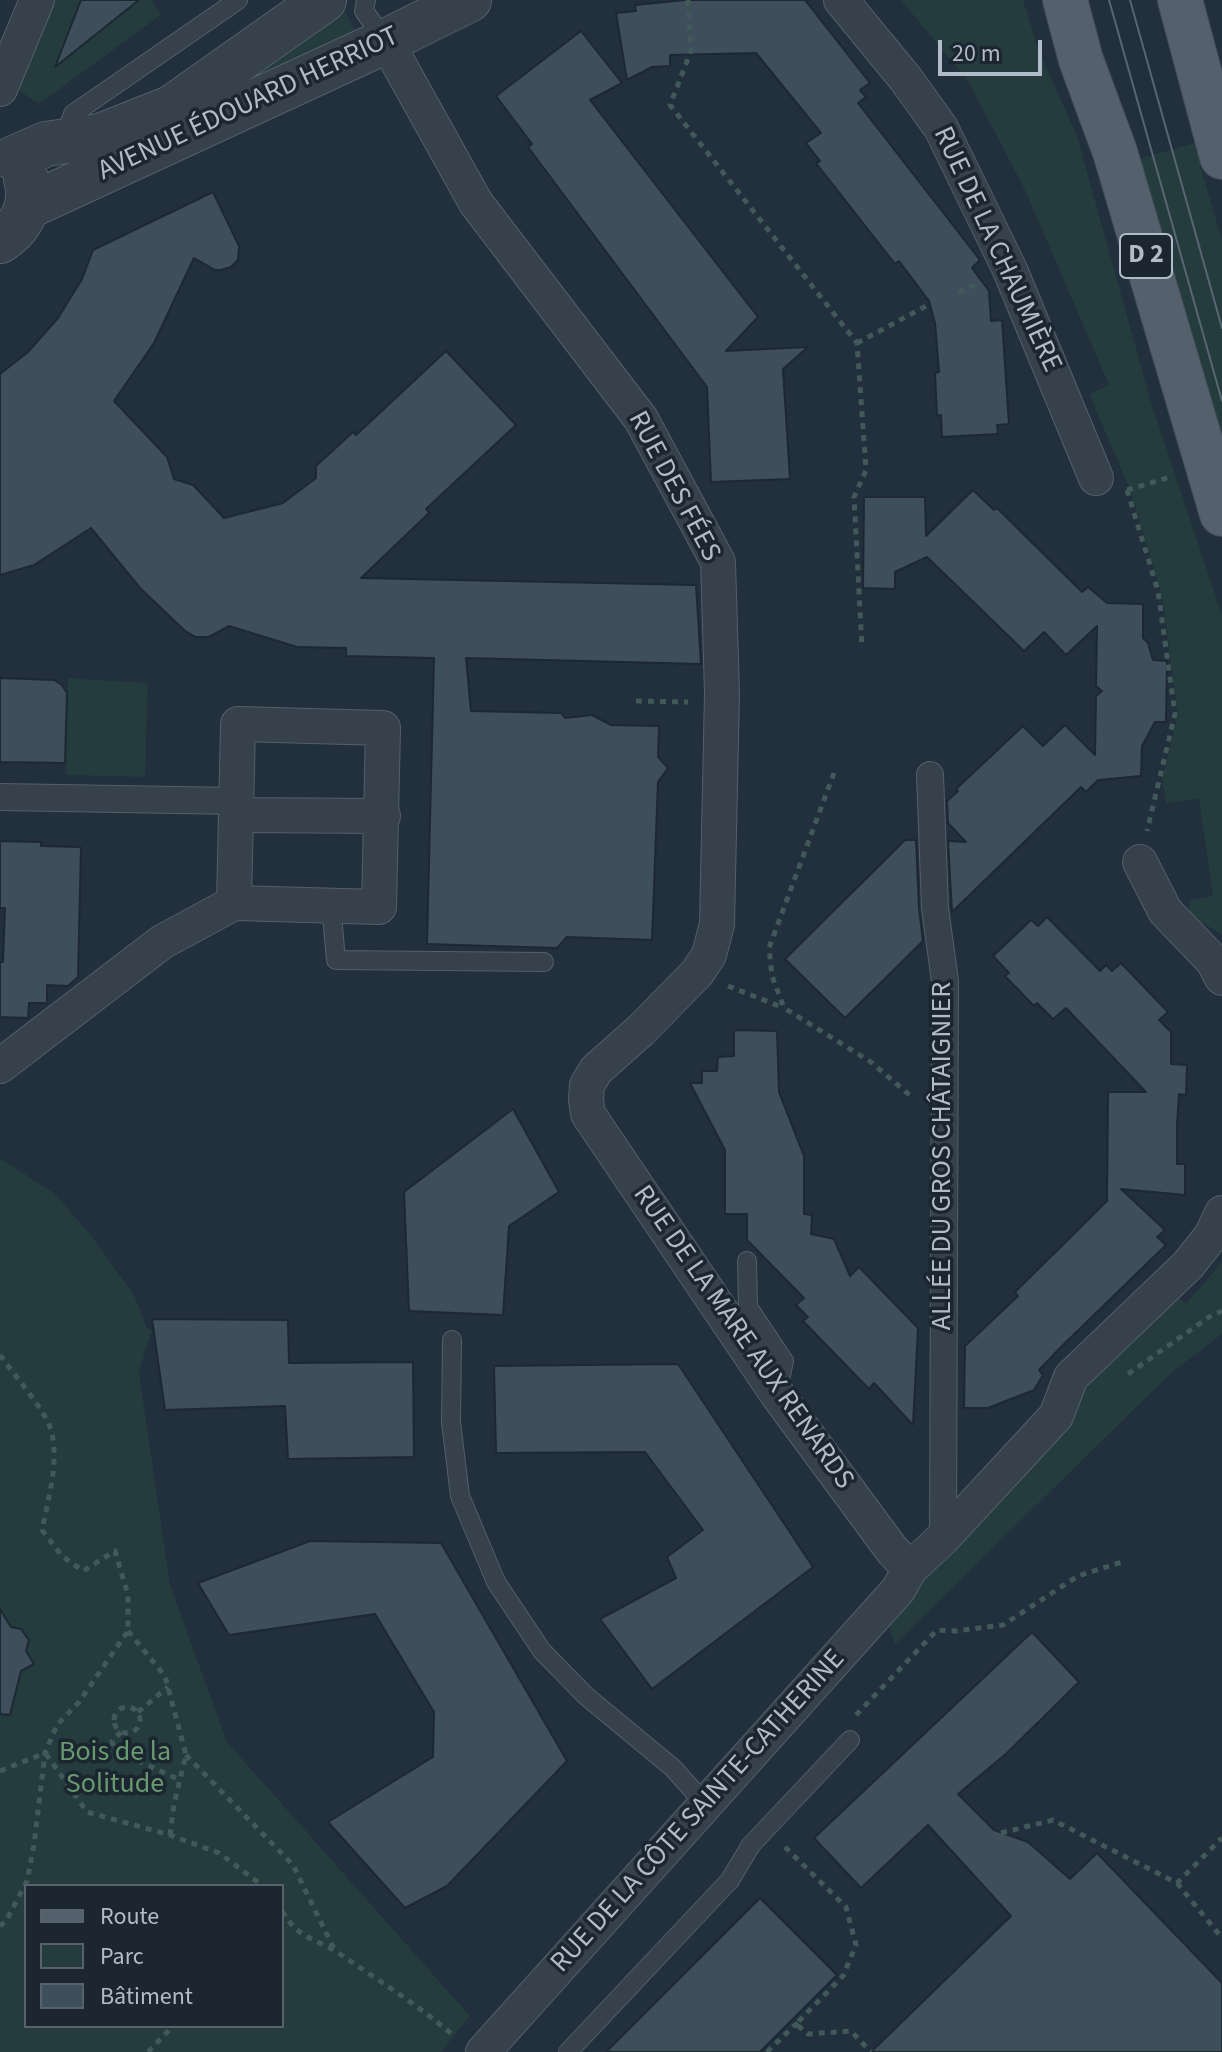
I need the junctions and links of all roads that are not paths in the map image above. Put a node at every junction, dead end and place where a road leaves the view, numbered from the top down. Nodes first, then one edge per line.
1 (37, 0) edge
2 (238, 0) edge
3 (324, 0) edge
4 (366, 0) edge
5 (469, 0) edge
6 (841, 0) edge
7 (1065, 0) edge
8 (1180, 0) edge
9 (386, 41) junction
10 (0, 89) edge
11 (64, 142) junction
12 (7, 153) edge
13 (1222, 157) edge
14 (27, 207) junction
15 (0, 241) edge
16 (1109, 478) road end
17 (1222, 514) edge
18 (930, 775) dead end
19 (0, 797) edge
20 (236, 808) junction
21 (383, 816) junction
22 (1140, 862) road end
23 (234, 903) junction
24 (331, 905) junction
25 (544, 962) dead end
26 (1222, 978) edge
27 (0, 1066) edge
28 (586, 1100) joint
29 (1222, 1213) edge
30 (747, 1261) dead end
31 (452, 1340) dead end
32 (777, 1394) junction
33 (943, 1538) junction
34 (904, 1580) junction
35 (850, 1740) dead end
36 (705, 1804) junction
37 (473, 2048) edge
38 (568, 2052) edge

1 - 10 street
2 - 11 lane
3 - 11 street, AVENUE ÉDOUARD HERRIOT
4 - 9 lane
5 - 9 street, AVENUE ÉDOUARD HERRIOT
6 - 16 street, RUE DE LA CHAUMIÈRE
7 - 17 main road, D 2
8 - 13 main road
9 - 14 street, AVENUE ÉDOUARD HERRIOT
9 - 28 street, RUE DES FÉES
11 - 12 street, AVENUE ÉDOUARD HERRIOT
12 - 14 street
14 - 15 street
18 - 33 street, ALLÉE DU GROS CHÂTAIGNIER
19 - 20 street
20 - 21 street
20 - 21 street
20 - 23 street
21 - 24 street
22 - 26 street
23 - 24 street
23 - 27 street
24 - 25 lane
28 - 32 street, RUE DE LA MARE AUX RENARDS
29 - 33 street, RUE DE LA CÔTE SAINTE-CATHERINE
30 - 32 lane
31 - 36 lane
32 - 34 street, RUE DE LA MARE AUX RENARDS
33 - 34 street, RUE DE LA CÔTE SAINTE-CATHERINE
34 - 36 street, RUE DE LA CÔTE SAINTE-CATHERINE
35 - 38 lane
36 - 37 street, RUE DE LA CÔTE SAINTE-CATHERINE

